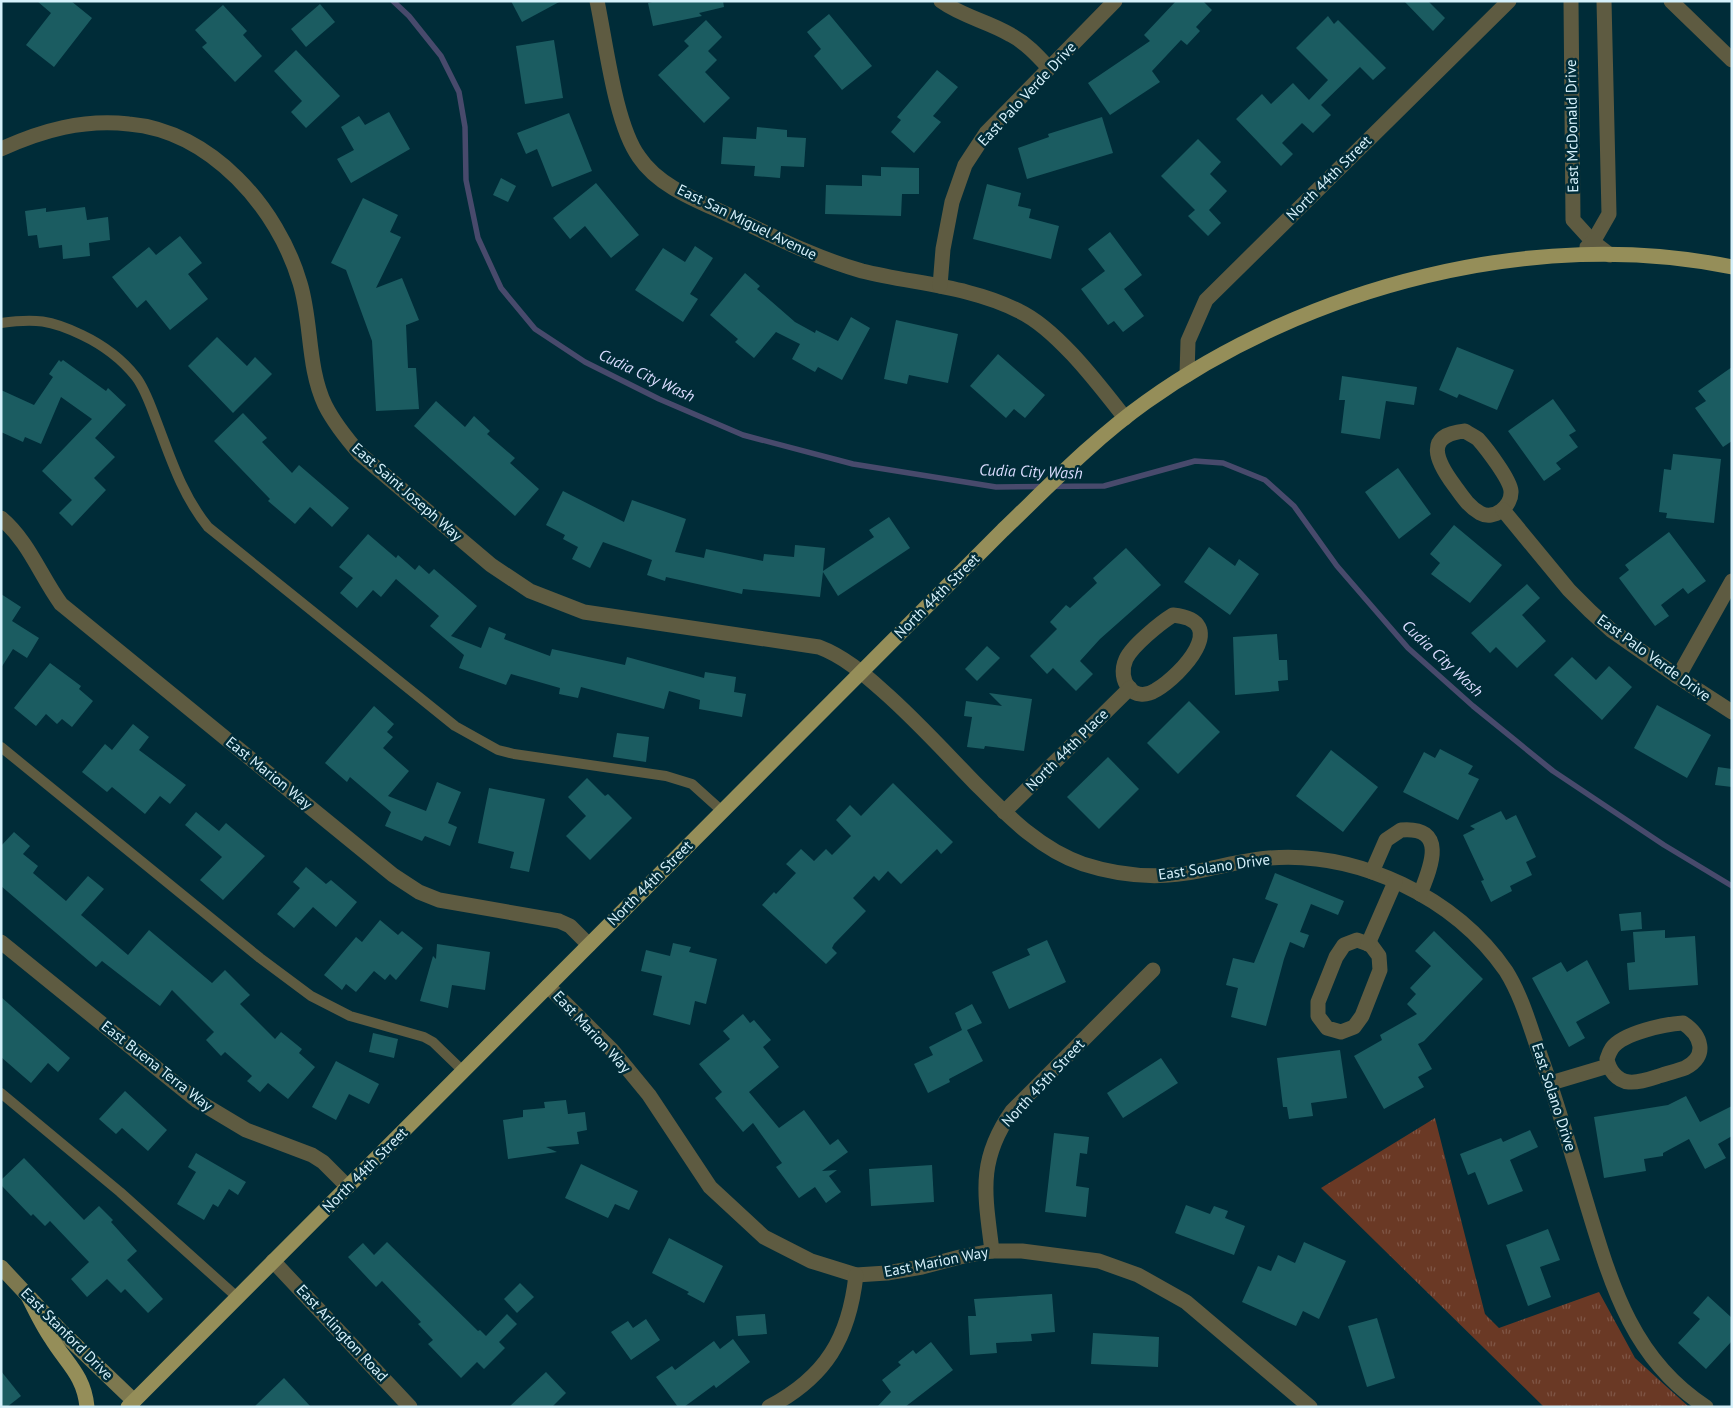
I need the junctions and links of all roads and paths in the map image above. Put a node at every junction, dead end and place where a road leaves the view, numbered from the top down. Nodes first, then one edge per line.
1 (597, 1) edge
2 (941, 1) edge
3 (1115, 1) edge
4 (1509, 1) edge
5 (1571, 1) edge
6 (1604, 1) edge
7 (1671, 1) edge
8 (1732, 60) edge
9 (1049, 68) junction
10 (1, 149) edge
11 (1593, 242) junction
12 (1610, 255) junction
13 (1576, 256) junction
14 (1732, 266) edge
15 (940, 286) junction
16 (1, 323) edge
17 (1187, 375) junction
18 (1125, 418) junction
19 (1503, 510) junction
20 (1, 518) edge
21 (1732, 581) edge
22 (862, 672) junction
23 (1678, 678) junction
24 (1130, 688) junction
25 (1732, 712) edge
26 (1, 747) edge
27 (722, 811) junction
28 (1004, 812) junction
29 (1372, 872) junction
30 (1395, 882) junction
31 (1420, 894) junction
32 (1, 942) edge
33 (1368, 944) junction
34 (589, 945) junction
35 (1153, 970) dead end
36 (548, 986) junction
37 (1608, 1066) junction
38 (463, 1071) junction
39 (1550, 1083) junction
40 (1, 1092) edge
41 (348, 1187) junction
42 (992, 1251) junction
43 (273, 1261) junction
44 (1, 1267) edge
45 (856, 1275) junction
46 (28, 1296) junction
47 (237, 1297) junction
48 (131, 1404) edge
49 (88, 1407) edge
50 (410, 1407) edge
51 (769, 1407) edge
52 (1310, 1407) edge
53 (1706, 1407) edge

1 - 15 street, East San Miguel Avenue
2 - 9 street
3 - 9 street, East Palo Verde Drive
4 - 17 street, North 44th Street
5 - 11 street, East McDonald Drive
6 - 11 street
7 - 8 street
9 - 15 street, East Palo Verde Drive
10 - 22 street, East Saint Joseph Way
11 - 12 street, East McDonald Drive
11 - 13 street
12 - 13 main road
12 - 14 main road
13 - 17 main road, North 44th Street
15 - 18 street, East San Miguel Avenue
16 - 27 lane
17 - 18 main road, North 44th Street
18 - 22 main road, North 44th Street
19 - 19 street
19 - 23 street, East Palo Verde Drive
20 - 34 street, East Marion Way
21 - 23 street
22 - 27 main road, North 44th Street
22 - 28 street, East Solano Drive
23 - 25 street, East Palo Verde Drive
24 - 24 street
24 - 28 street, North 44th Place
26 - 38 lane
27 - 34 main road, North 44th Street
28 - 29 street, East Solano Drive
29 - 30 street, East Solano Drive
29 - 31 street
30 - 31 street, East Solano Drive
30 - 33 street
31 - 39 street, East Solano Drive
32 - 41 street, East Buena Terra Way
33 - 33 street
34 - 36 main road, North 44th Street
35 - 42 street, North 45th Street
36 - 38 main road, North 44th Street
36 - 45 street, East Marion Way
37 - 37 street
37 - 39 street
38 - 41 main road, North 44th Street
39 - 53 street, East Solano Drive
40 - 47 lane
41 - 43 main road, North 44th Street
42 - 45 street, East Marion Way
42 - 52 street, East Marion Way
43 - 47 main road, North 44th Street
43 - 50 street, East Arlington Road
44 - 46 street, East Stanford Drive
45 - 51 street
46 - 48 street, East Stanford Drive
46 - 49 main road
47 - 48 main road, North 44th Street

